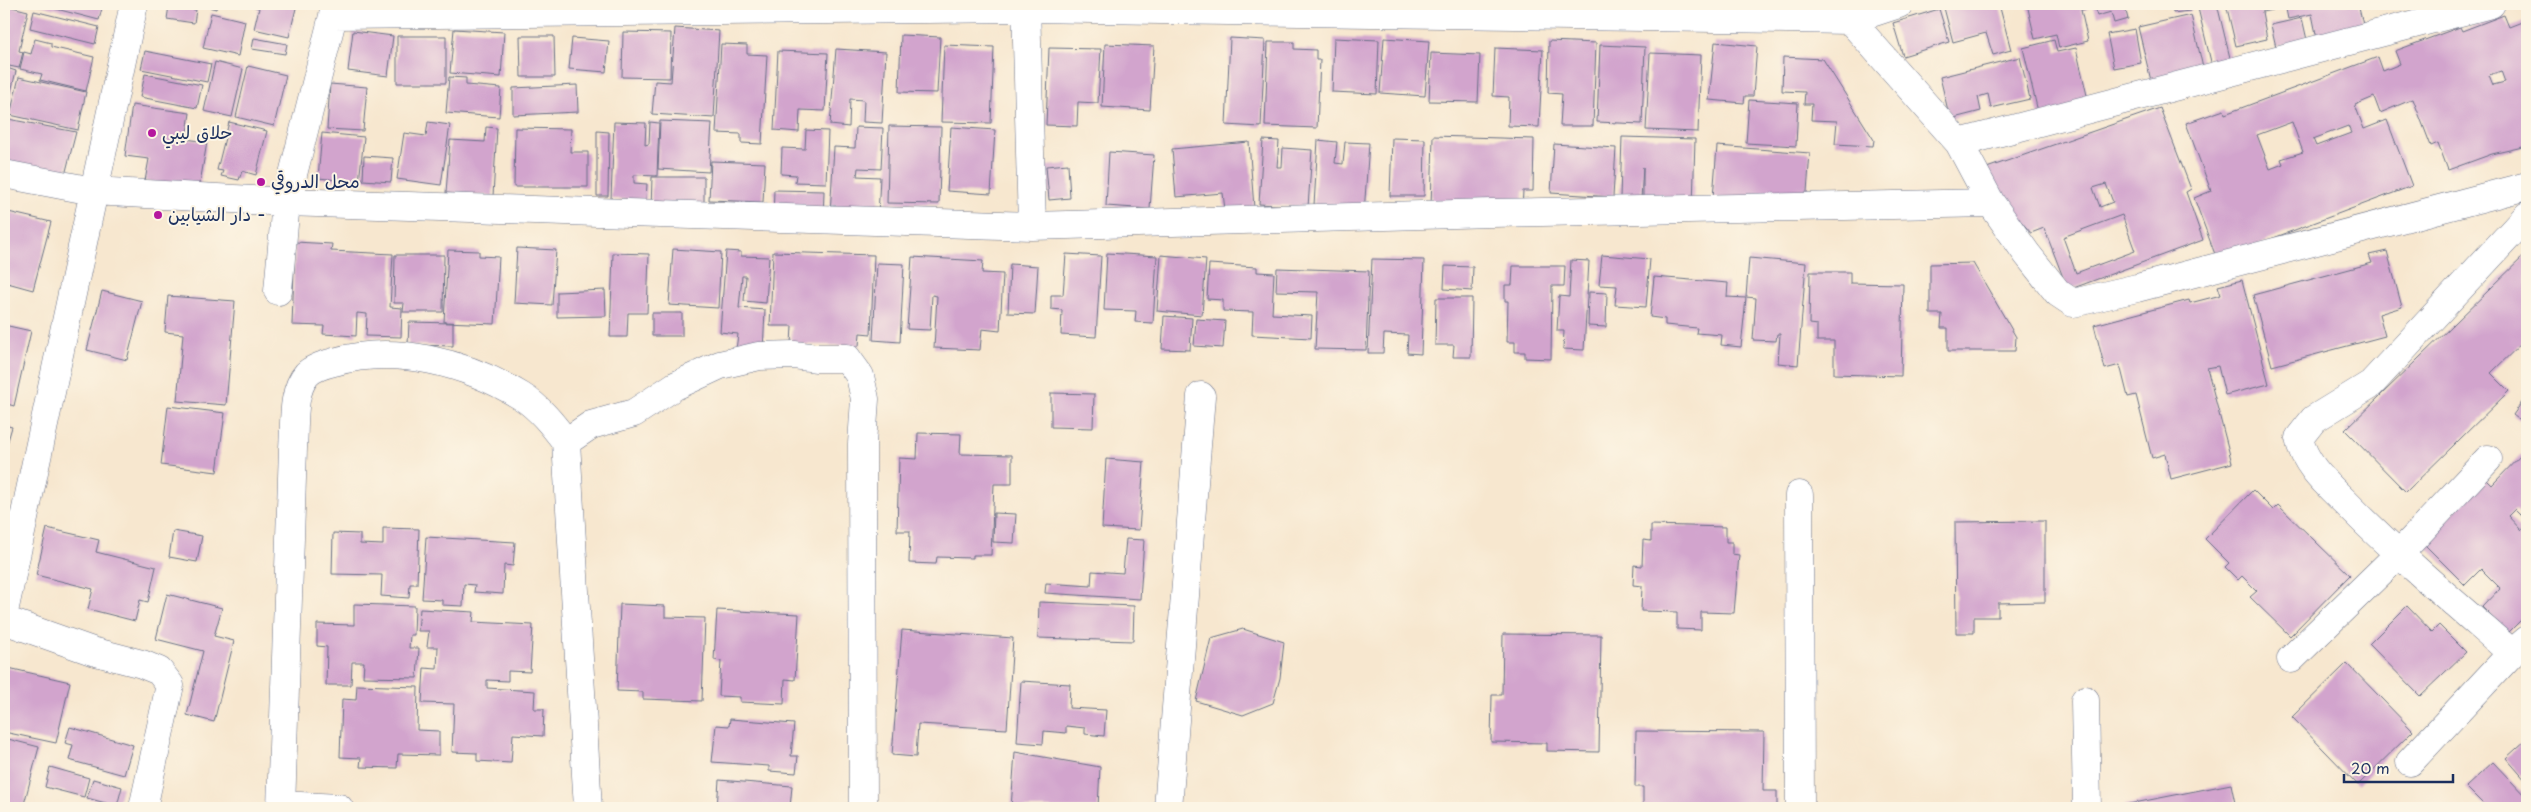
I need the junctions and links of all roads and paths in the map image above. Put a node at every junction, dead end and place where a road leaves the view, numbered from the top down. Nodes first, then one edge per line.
1 (134, 4) edge
2 (1899, 4) edge
3 (2485, 5) edge
4 (1026, 6) edge
5 (335, 9) edge
6 (1845, 12) edge
7 (1959, 143) junction
8 (4, 174) edge
9 (2527, 186) edge
10 (93, 191) junction
11 (286, 202) junction
12 (1991, 203) junction
13 (2527, 216) edge
14 (1032, 226) junction
15 (278, 291) dead end
16 (1201, 396) dead end
17 (566, 442) junction
18 (2488, 459) dead end
19 (1799, 495) dead end
20 (2398, 555) junction
21 (4, 612) edge
22 (4, 620) edge
23 (2520, 647) edge
24 (2291, 659) dead end
25 (2085, 700) dead end
26 (2410, 762) dead end
27 (281, 806) edge
28 (143, 808) edge
29 (339, 808) edge
30 (588, 808) edge
31 (863, 808) edge
32 (1168, 808) edge
33 (1800, 808) edge
34 (2087, 808) edge

1 - 10 street
2 - 6 street
3 - 7 street
4 - 5 street
4 - 6 street
4 - 14 street
5 - 11 street
6 - 7 street
7 - 12 street
8 - 10 street
9 - 12 street
10 - 11 street
10 - 21 street
11 - 14 street
11 - 15 street
12 - 14 street
13 - 20 street
16 - 32 street
17 - 27 street
17 - 30 street
17 - 31 street
18 - 20 street
19 - 33 street
20 - 23 street
20 - 24 street
22 - 28 street
23 - 26 street
25 - 34 street
27 - 29 street

